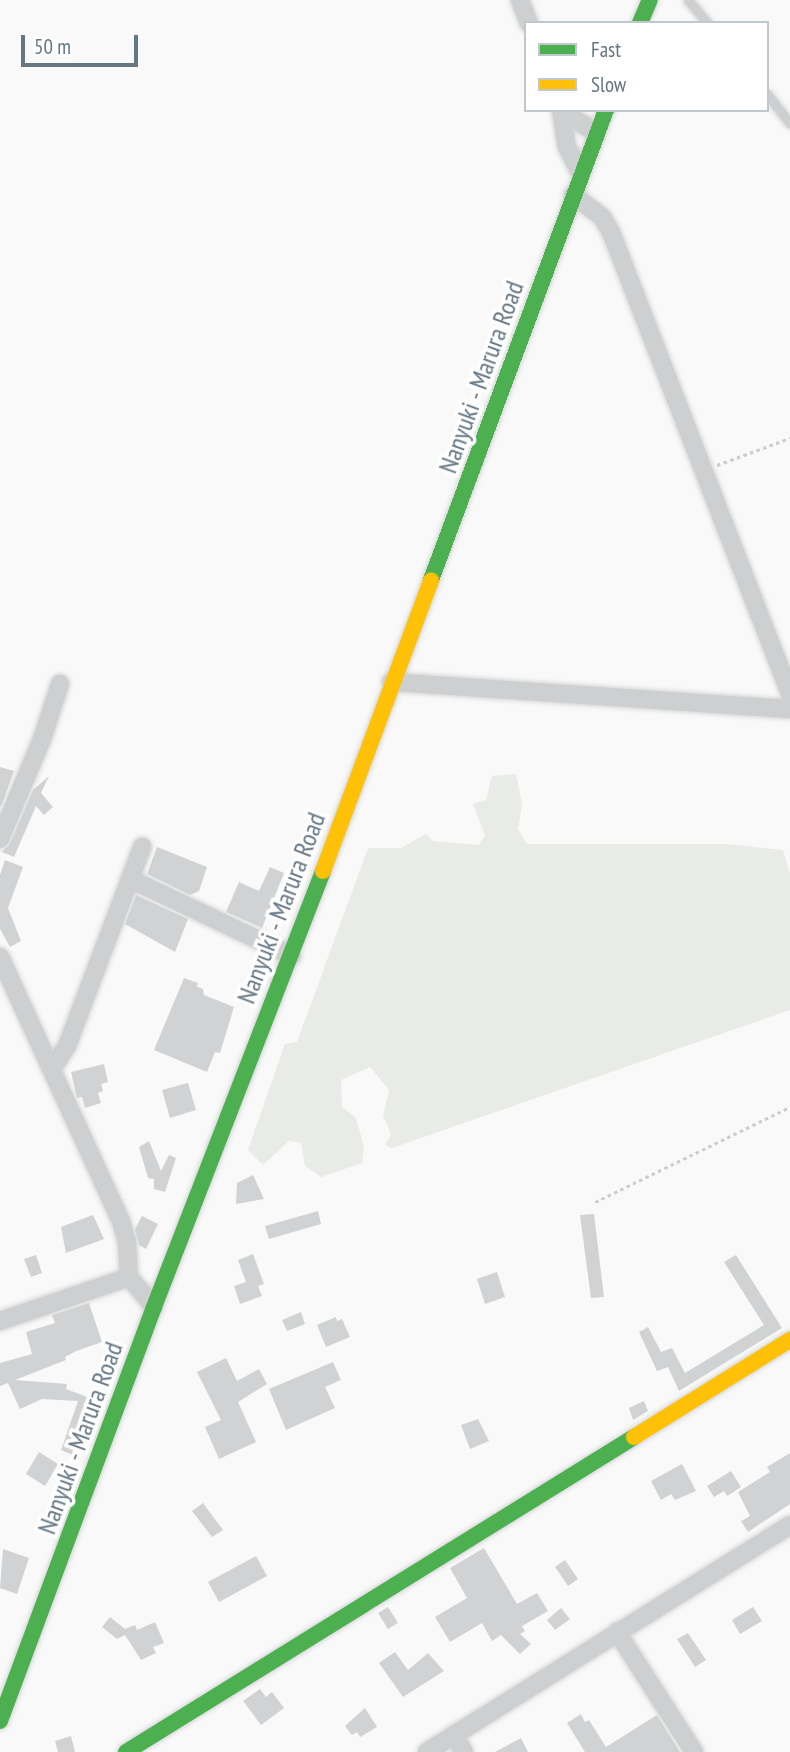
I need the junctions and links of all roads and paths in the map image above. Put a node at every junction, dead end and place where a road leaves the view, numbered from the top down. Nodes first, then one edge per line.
1 (520, 0) edge
2 (650, 0) edge
3 (688, 0) edge
4 (528, 21) edge
5 (641, 21) edge
6 (705, 21) edge
7 (769, 97) edge
8 (561, 112) edge
9 (564, 112) edge
10 (605, 112) edge
11 (790, 123) edge
12 (596, 133) junction
13 (581, 174) junction
14 (573, 195) junction
15 (790, 438) edge
16 (705, 470) junction
17 (391, 682) junction
18 (60, 684) dead end
19 (790, 694) edge
20 (790, 709) edge
21 (0, 839) edge
22 (142, 847) dead end
23 (130, 879) junction
24 (292, 956) junction
25 (0, 957) edge
26 (52, 1069) junction
27 (790, 1107) edge
28 (595, 1202) dead end
29 (129, 1277) junction
30 (154, 1307) junction
31 (0, 1321) edge
32 (790, 1340) edge
33 (789, 1527) edge
34 (617, 1632) junction
35 (4, 1702) edge
36 (0, 1721) edge
37 (453, 1735) junction
38 (126, 1752) edge
39 (427, 1752) edge
40 (464, 1752) edge
41 (694, 1752) edge

1 - 4 street
2 - 5 street
3 - 6 lane
7 - 11 lane
8 - 13 street
9 - 12 street
10 - 12 street, Nanyuki - Marura Road
12 - 13 street, Nanyuki - Marura Road
13 - 14 street, Nanyuki - Marura Road
14 - 16 street
14 - 17 street, Nanyuki - Marura Road
15 - 16 path
16 - 19 street
17 - 20 street
17 - 24 street, Nanyuki - Marura Road
18 - 21 street
22 - 23 street
23 - 24 street
23 - 26 street
24 - 30 street, Nanyuki - Marura Road
25 - 26 street
26 - 29 street
27 - 28 path
29 - 30 street
29 - 31 street
30 - 35 street, Nanyuki - Marura Road
32 - 38 street
33 - 34 street
34 - 37 street
34 - 41 street
35 - 36 street, Nanyuki - Marura Road
37 - 39 street
37 - 40 street

